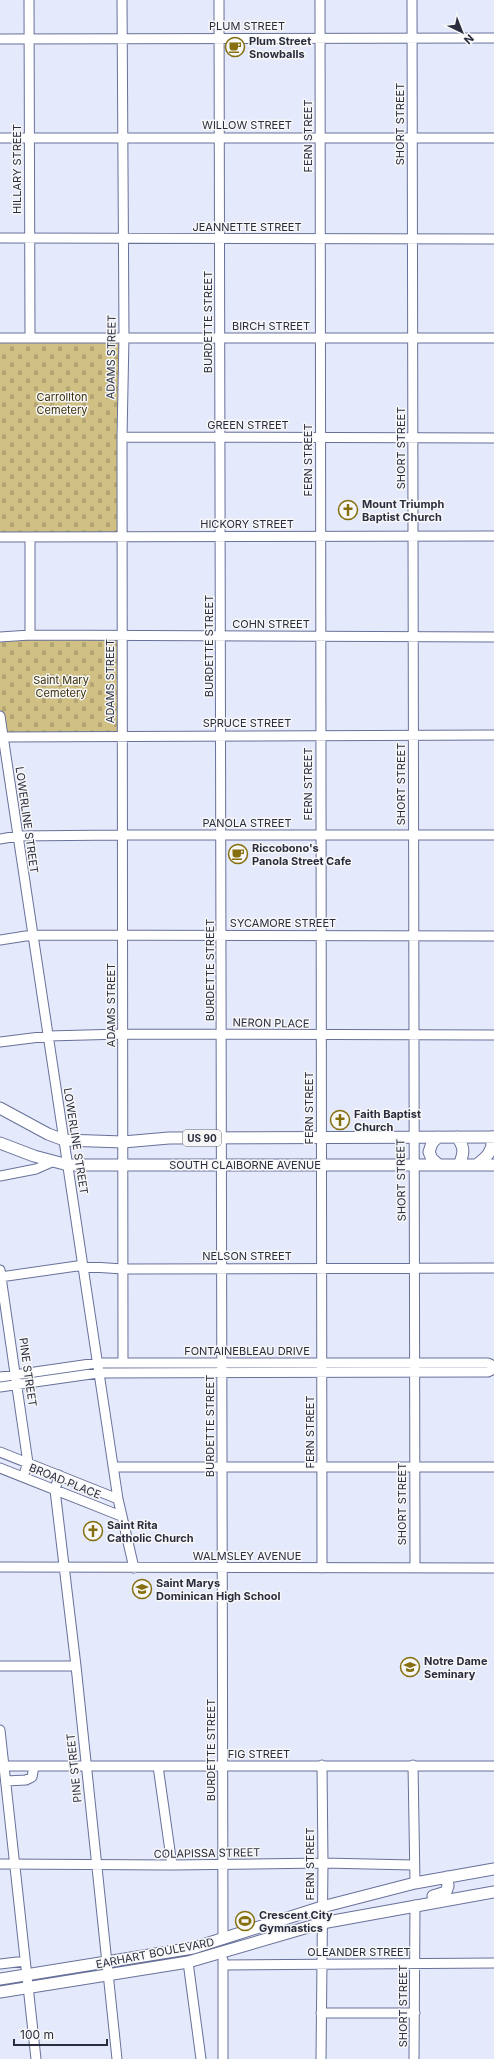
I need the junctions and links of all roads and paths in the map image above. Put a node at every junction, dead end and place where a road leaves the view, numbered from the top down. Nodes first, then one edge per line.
1 (29, 0) edge
2 (122, 0) edge
3 (219, 0) edge
4 (320, 0) edge
5 (412, 0) edge
6 (320, 38) junction
7 (412, 38) junction
8 (494, 38) edge
9 (0, 39) edge
10 (29, 39) junction
11 (122, 39) junction
12 (219, 39) junction
13 (28, 137) junction
14 (123, 137) junction
15 (219, 137) junction
16 (0, 138) edge
17 (320, 138) junction
18 (412, 138) junction
19 (494, 138) edge
20 (0, 238) edge
21 (30, 238) junction
22 (123, 238) junction
23 (220, 238) junction
24 (320, 238) junction
25 (413, 239) junction
26 (494, 239) edge
27 (124, 337) junction
28 (0, 338) edge
29 (30, 338) junction
30 (220, 338) junction
31 (320, 338) junction
32 (413, 338) junction
33 (494, 338) edge
34 (122, 437) junction
35 (220, 437) junction
36 (320, 437) junction
37 (413, 438) junction
38 (494, 438) edge
39 (122, 536) junction
40 (221, 536) junction
41 (320, 536) junction
42 (413, 536) junction
43 (494, 536) edge
44 (0, 537) edge
45 (30, 537) junction
46 (30, 635) junction
47 (122, 636) junction
48 (221, 636) junction
49 (320, 636) junction
50 (0, 637) edge
51 (413, 637) junction
52 (494, 637) edge
53 (0, 716) edge
54 (122, 736) junction
55 (221, 736) junction
56 (320, 736) junction
57 (413, 736) junction
58 (494, 736) edge
59 (1, 737) edge
60 (122, 835) junction
61 (222, 835) junction
62 (320, 835) junction
63 (413, 835) junction
64 (494, 835) edge
65 (17, 836) junction
66 (0, 839) edge
67 (32, 935) junction
68 (123, 935) junction
69 (222, 935) junction
70 (321, 935) junction
71 (414, 936) junction
72 (494, 936) edge
73 (0, 940) edge
74 (123, 1034) junction
75 (222, 1034) junction
76 (494, 1035) edge
77 (48, 1036) junction
78 (321, 1036) junction
79 (414, 1036) junction
80 (0, 1042) edge
81 (0, 1108) edge
82 (438, 1137) junction
83 (457, 1137) junction
84 (493, 1137) edge
85 (222, 1138) junction
86 (321, 1138) junction
87 (413, 1138) junction
88 (64, 1140) junction
89 (123, 1142) junction
90 (0, 1143) edge
91 (52, 1162) junction
92 (68, 1165) junction
93 (123, 1165) junction
94 (222, 1165) junction
95 (414, 1165) junction
96 (439, 1165) junction
97 (459, 1165) junction
98 (476, 1165) junction
99 (494, 1165) edge
100 (321, 1166) junction
101 (0, 1176) edge
102 (83, 1266) junction
103 (222, 1268) junction
104 (321, 1268) junction
105 (414, 1268) junction
106 (494, 1268) edge
107 (123, 1269) junction
108 (0, 1274) edge
109 (97, 1363) junction
110 (123, 1363) junction
111 (414, 1363) junction
112 (222, 1368) junction
113 (322, 1368) junction
114 (494, 1368) edge
115 (98, 1373) junction
116 (414, 1373) junction
117 (0, 1377) edge
118 (17, 1379) junction
119 (0, 1387) edge
120 (0, 1452) edge
121 (28, 1463) junction
122 (113, 1467) junction
123 (222, 1467) junction
124 (322, 1467) junction
125 (414, 1467) junction
126 (494, 1467) edge
127 (0, 1468) edge
128 (59, 1475) junction
129 (23, 1478) junction
130 (55, 1490) junction
131 (118, 1499) junction
132 (121, 1516) junction
133 (0, 1567) edge
134 (65, 1567) junction
135 (134, 1568) junction
136 (222, 1568) junction
137 (322, 1568) junction
138 (415, 1568) junction
139 (494, 1568) edge
140 (0, 1666) edge
141 (76, 1666) junction
142 (0, 1730) edge
143 (85, 1765) junction
144 (413, 1765) junction
145 (2, 1766) edge
146 (34, 1766) junction
147 (158, 1766) junction
148 (223, 1766) junction
149 (322, 1766) junction
150 (494, 1766) edge
151 (6, 1781) junction
152 (323, 1863) junction
153 (0, 1864) edge
154 (15, 1864) junction
155 (223, 1864) junction
156 (97, 1865) junction
157 (172, 1865) junction
158 (413, 1865) junction
159 (494, 1869) edge
160 (447, 1877) junction
161 (410, 1885) junction
162 (494, 1892) edge
163 (415, 1905) junction
164 (322, 1907) junction
165 (385, 1911) junction
166 (322, 1923) junction
167 (223, 1939) junction
168 (224, 1953) junction
169 (25, 1961) junction
170 (188, 1962) junction
171 (108, 1963) junction
172 (494, 1963) edge
173 (0, 1964) edge
174 (322, 1964) junction
175 (415, 1964) junction
176 (224, 1965) junction
177 (27, 1975) junction
178 (109, 1975) junction
179 (0, 1979) edge
180 (28, 1987) junction
181 (0, 1992) edge
182 (321, 2013) junction
183 (415, 2013) junction
184 (36, 2059) edge
185 (117, 2059) edge
186 (201, 2059) edge
187 (223, 2059) edge
188 (321, 2059) edge
189 (414, 2059) edge

1 - 10 street, HILLARY STREET
2 - 11 street, ADAMS STREET
3 - 12 street, BURDETTE STREET
4 - 6 street, FERN STREET
5 - 7 street, SHORT STREET
6 - 7 street, PLUM STREET
6 - 12 street, PLUM STREET
6 - 17 street, FERN STREET
7 - 8 street, PLUM STREET
7 - 18 street, SHORT STREET
9 - 10 street, PLUM STREET
10 - 11 street, PLUM STREET
10 - 13 street, HILLARY STREET
11 - 12 street, PLUM STREET
11 - 14 street, ADAMS STREET
12 - 15 street, BURDETTE STREET
13 - 14 street, WILLOW STREET
13 - 16 street, WILLOW STREET
13 - 21 street, HILLARY STREET
14 - 15 street, WILLOW STREET
14 - 22 street, ADAMS STREET
15 - 17 street, WILLOW STREET
15 - 23 street, BURDETTE STREET
17 - 18 street, WILLOW STREET
17 - 24 street, FERN STREET
18 - 19 street, WILLOW STREET
18 - 25 street, SHORT STREET
20 - 21 street, JEANNETTE STREET
21 - 22 street, JEANNETTE STREET
21 - 29 street, HILLARY STREET
22 - 23 street, JEANNETTE STREET
22 - 27 street, ADAMS STREET
23 - 24 street, JEANNETTE STREET
23 - 30 street, BURDETTE STREET
24 - 25 street, JEANNETTE STREET
24 - 31 street, FERN STREET
25 - 26 street, JEANNETTE STREET
25 - 32 street, SHORT STREET
27 - 29 street, BIRCH STREET
27 - 30 street, BIRCH STREET
27 - 34 street, ADAMS STREET
28 - 29 street, BIRCH STREET
30 - 31 street, BIRCH STREET
30 - 35 street, BURDETTE STREET
31 - 32 street, BIRCH STREET
31 - 36 street, FERN STREET
32 - 33 street, BIRCH STREET
32 - 37 street, SHORT STREET
34 - 35 street, GREEN STREET
34 - 39 street, ADAMS STREET
35 - 36 street, GREEN STREET
35 - 40 street, BURDETTE STREET
36 - 37 street, GREEN STREET
36 - 41 street, FERN STREET
37 - 38 street, GREEN STREET
37 - 42 street, SHORT STREET
39 - 40 street, HICKORY STREET
39 - 45 street, HICKORY STREET
39 - 47 street, ADAMS STREET
40 - 41 street, HICKORY STREET
40 - 48 street, BURDETTE STREET
41 - 42 street, HICKORY STREET
41 - 49 street, FERN STREET
42 - 43 street, HICKORY STREET
42 - 51 street, SHORT STREET
44 - 45 street, HICKORY STREET
45 - 46 street
46 - 47 street, COHN STREET
46 - 50 street, COHN STREET
47 - 48 street, COHN STREET
47 - 54 street, ADAMS STREET
48 - 49 street, COHN STREET
48 - 55 street, BURDETTE STREET
49 - 51 street, COHN STREET
49 - 56 street, FERN STREET
51 - 52 street, COHN STREET
51 - 57 street, SHORT STREET
53 - 59 street, LOWERLINE STREET
54 - 55 street, SPRUCE STREET
54 - 59 street, SPRUCE STREET
54 - 60 street, ADAMS STREET
55 - 56 street, SPRUCE STREET
55 - 61 street, BURDETTE STREET
56 - 57 street, SPRUCE STREET
56 - 62 street, FERN STREET
57 - 58 street, SPRUCE STREET
57 - 63 street, SHORT STREET
59 - 65 street, LOWERLINE STREET
60 - 61 street, PANOLA STREET
60 - 65 street, PANOLA STREET
60 - 68 street, ADAMS STREET
61 - 62 street, PANOLA STREET
61 - 69 street, BURDETTE STREET
62 - 63 street, PANOLA STREET
62 - 70 street, FERN STREET
63 - 64 street, PANOLA STREET
63 - 71 street, SHORT STREET
65 - 66 street, PANOLA STREET
65 - 67 street, LOWERLINE STREET
67 - 68 street, SYCAMORE STREET
67 - 73 street, SYCAMORE STREET
67 - 77 street, LOWERLINE STREET
68 - 69 street, SYCAMORE STREET
68 - 74 street, ADAMS STREET
69 - 70 street, SYCAMORE STREET
69 - 75 street, BURDETTE STREET
70 - 71 street, SYCAMORE STREET
70 - 78 street, FERN STREET
71 - 72 street, SYCAMORE STREET
71 - 79 street, SHORT STREET
74 - 75 street, NERON PLACE
74 - 77 street, NERON PLACE
74 - 89 street, ADAMS STREET
75 - 78 street, NERON PLACE
75 - 85 street, BURDETTE STREET
76 - 79 street, NERON PLACE
77 - 80 street, NERON PLACE
77 - 88 street, LOWERLINE STREET
78 - 79 street, NERON PLACE
78 - 86 street, FERN STREET
79 - 87 street, SHORT STREET
81 - 88 main road, US 90
82 - 83 main road, US 90
82 - 87 main road, US 90
82 - 96 main road
83 - 84 main road, US 90
83 - 97 main road
84 - 98 main road
85 - 86 main road, US 90
85 - 89 main road, US 90
85 - 94 street, BURDETTE STREET
86 - 87 main road, US 90
86 - 100 street, FERN STREET
87 - 95 street, SHORT STREET
88 - 89 main road, US 90
88 - 92 street, LOWERLINE STREET
89 - 93 street, ADAMS STREET
90 - 91 main road, SOUTH CLAIBORNE AVENUE
91 - 92 main road, SOUTH CLAIBORNE AVENUE
91 - 101 street
92 - 93 main road, SOUTH CLAIBORNE AVENUE
92 - 102 street, LOWERLINE STREET
93 - 94 main road, SOUTH CLAIBORNE AVENUE
93 - 107 street, ADAMS STREET
94 - 100 main road, SOUTH CLAIBORNE AVENUE
94 - 103 street, BURDETTE STREET
95 - 96 main road, SOUTH CLAIBORNE AVENUE
95 - 100 main road, SOUTH CLAIBORNE AVENUE
95 - 105 street, SHORT STREET
96 - 97 main road, SOUTH CLAIBORNE AVENUE
97 - 98 main road, SOUTH CLAIBORNE AVENUE
98 - 99 main road, SOUTH CLAIBORNE AVENUE
100 - 104 street, FERN STREET
102 - 107 street, NELSON STREET
102 - 108 street, NELSON STREET
102 - 109 street, LOWERLINE STREET
103 - 104 street, NELSON STREET
103 - 107 street, NELSON STREET
103 - 112 street, BURDETTE STREET
104 - 105 street, NELSON STREET
104 - 113 street, FERN STREET
105 - 106 street, NELSON STREET
105 - 111 street, SHORT STREET
107 - 110 street, ADAMS STREET
108 - 118 street, PINE STREET
109 - 110 street, FONTAINEBLEAU DRIVE
109 - 115 street, LOWERLINE STREET
109 - 118 street, FONTAINEBLEAU DRIVE
110 - 112 street, FONTAINEBLEAU DRIVE
111 - 113 street, FONTAINEBLEAU DRIVE
111 - 114 street, FONTAINEBLEAU DRIVE
111 - 116 street, SHORT STREET
112 - 113 street, FONTAINEBLEAU DRIVE
112 - 115 street, FONTAINEBLEAU DRIVE
112 - 123 street, BURDETTE STREET
113 - 116 street, FONTAINEBLEAU DRIVE
113 - 124 street, FERN STREET
114 - 116 street, FONTAINEBLEAU DRIVE
115 - 118 street, FONTAINEBLEAU DRIVE
115 - 122 street, LOWERLINE STREET
116 - 125 street, SHORT STREET
117 - 118 street, FONTAINEBLEAU DRIVE
118 - 119 street, FONTAINEBLEAU DRIVE
118 - 121 street, PINE STREET
120 - 121 street, BROAD PLACE
121 - 128 street, BROAD PLACE
121 - 129 street, PINE STREET
122 - 123 street
122 - 131 street, LOWERLINE STREET
123 - 124 street
123 - 136 street, BURDETTE STREET
124 - 125 street
124 - 137 street, FERN STREET
125 - 126 street
125 - 138 street, SHORT STREET
127 - 129 street, BROAD PLACE
128 - 130 street, PINE STREET
128 - 131 street, BROAD PLACE
129 - 130 street, BROAD PLACE
130 - 132 street, BROAD PLACE
130 - 134 street, PINE STREET
131 - 132 street, LOWERLINE STREET
132 - 135 street, LOWERLINE STREET
133 - 134 street, WALMSLEY AVENUE
134 - 135 street, WALMSLEY AVENUE
134 - 141 street, PINE STREET
135 - 136 street, WALMSLEY AVENUE
136 - 137 street, WALMSLEY AVENUE
136 - 148 street, BURDETTE STREET
137 - 138 street, WALMSLEY AVENUE
138 - 139 street, WALMSLEY AVENUE
140 - 141 street
141 - 143 street, PINE STREET
142 - 145 street
143 - 146 street, FIG STREET
143 - 147 street, FIG STREET
143 - 156 street, PINE STREET
144 - 149 street, FIG STREET
144 - 150 street, FIG STREET
144 - 158 street
145 - 146 street, FIG STREET
145 - 151 street
146 - 151 street
147 - 148 street, FIG STREET
147 - 157 street
148 - 149 street, FIG STREET
148 - 155 street, BURDETTE STREET
149 - 152 street, FERN STREET
151 - 154 street
152 - 155 street, COLAPISSA STREET
152 - 158 street, COLAPISSA STREET
152 - 164 street, FERN STREET
153 - 154 street, COLAPISSA STREET
154 - 156 street, COLAPISSA STREET
154 - 169 street
155 - 157 street, COLAPISSA STREET
155 - 167 street, BURDETTE STREET
156 - 157 street, COLAPISSA STREET
156 - 171 street, PINE STREET
158 - 161 street
159 - 160 main road, EARHART BOULEVARD
160 - 161 main road, EARHART BOULEVARD
160 - 163 main road
161 - 164 main road, EARHART BOULEVARD
161 - 165 main road
162 - 163 main road, EARHART BOULEVARD
163 - 165 main road, EARHART BOULEVARD
163 - 175 street, SHORT STREET
164 - 166 street, FERN STREET
164 - 167 main road, EARHART BOULEVARD
165 - 166 main road, EARHART BOULEVARD
166 - 168 main road, EARHART BOULEVARD
166 - 174 street, FERN STREET
167 - 171 main road, EARHART BOULEVARD
168 - 170 main road, EARHART BOULEVARD
168 - 176 street
169 - 173 street
169 - 177 street
170 - 178 main road, EARHART BOULEVARD
170 - 186 street
171 - 177 main road, EARHART BOULEVARD
171 - 178 street, PINE STREET
172 - 175 street, OLEANDER STREET
174 - 175 street, OLEANDER STREET
174 - 176 street, OLEANDER STREET
174 - 182 street, FERN STREET
175 - 183 street, SHORT STREET
176 - 187 street
177 - 179 main road, EARHART BOULEVARD
177 - 180 street
178 - 180 main road, EARHART BOULEVARD
178 - 185 street, PINE STREET
180 - 181 main road, EARHART BOULEVARD
180 - 184 street
182 - 183 street
182 - 188 street, FERN STREET
183 - 189 street, SHORT STREET

